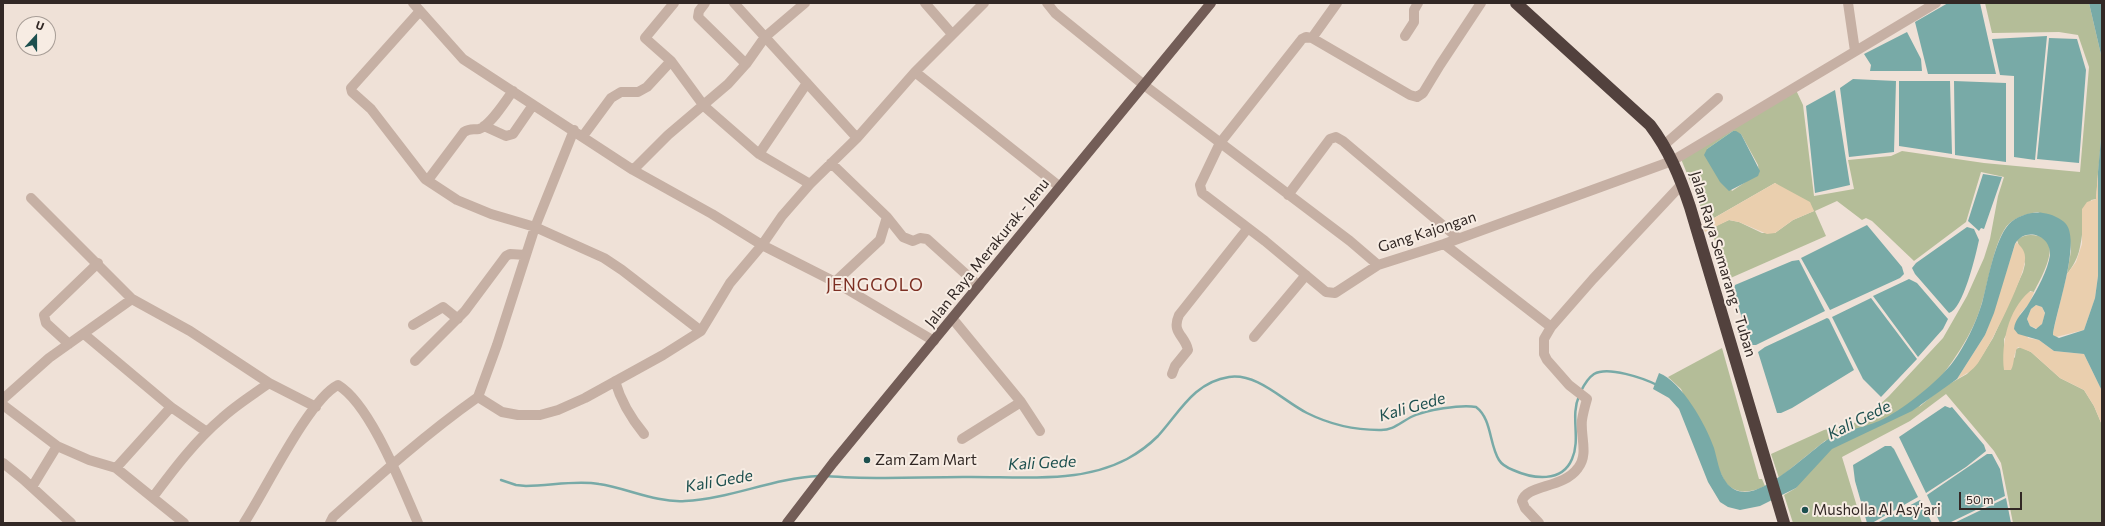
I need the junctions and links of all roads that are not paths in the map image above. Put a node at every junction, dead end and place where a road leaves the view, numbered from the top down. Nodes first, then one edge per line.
1 (413, 3) edge
2 (674, 3) edge
3 (704, 3) edge
4 (734, 3) edge
5 (805, 3) edge
6 (925, 3) edge
7 (984, 3) edge
8 (1047, 3) edge
9 (1211, 3) edge
10 (1337, 3) edge
11 (1418, 3) edge
12 (1481, 3) edge
13 (1516, 3) edge
14 (1848, 3) edge
15 (1936, 3) edge
16 (420, 12) junction
17 (952, 34) junction
18 (1405, 36) dead end
19 (765, 37) junction
20 (1312, 38) junction
21 (1856, 50) junction
22 (671, 61) junction
23 (746, 64) junction
24 (914, 72) junction
25 (807, 84) junction
26 (1144, 85) junction
27 (513, 92) junction
28 (1718, 98) dead end
29 (533, 105) junction
30 (704, 106) junction
31 (484, 126) junction
32 (574, 130) junction
33 (583, 136) junction
34 (857, 138) junction
35 (1220, 143) junction
36 (1664, 145) junction
37 (759, 154) junction
38 (1672, 161) junction
39 (831, 163) junction
40 (633, 170) junction
41 (428, 180) junction
42 (810, 184) junction
43 (1682, 184) junction
44 (1060, 187) junction
45 (1288, 195) junction
46 (31, 198) dead end
47 (887, 217) junction
48 (535, 227) junction
49 (1248, 228) junction
50 (1458, 238) junction
51 (1444, 244) junction
52 (762, 245) junction
53 (526, 255) junction
54 (98, 263) junction
55 (1378, 265) junction
56 (1306, 275) junction
57 (835, 282) junction
58 (979, 286) junction
59 (132, 299) junction
60 (458, 318) junction
61 (952, 318) junction
62 (413, 325) dead end
63 (1551, 327) junction
64 (701, 331) junction
65 (84, 334) junction
66 (1254, 337) dead end
67 (934, 341) junction
68 (69, 344) junction
69 (415, 361) dead end
70 (1172, 374) dead end
71 (615, 381) junction
72 (270, 383) junction
73 (478, 397) junction
74 (3, 400) edge
75 (1021, 402) junction
76 (3, 405) edge
77 (171, 407) junction
78 (316, 407) junction
79 (1040, 431) dead end
80 (207, 432) junction
81 (644, 434) dead end
82 (962, 440) dead end
83 (57, 446) junction
84 (3, 463) edge
85 (392, 464) junction
86 (116, 468) junction
87 (32, 487) junction
88 (153, 497) junction
89 (71, 523) edge
90 (184, 523) edge
91 (244, 523) edge
92 (330, 523) edge
93 (418, 523) edge
94 (788, 523) edge
95 (1539, 523) edge
96 (1784, 523) edge

1 - 16 street
2 - 22 street
3 - 23 street
4 - 19 street
5 - 19 street
6 - 17 street
7 - 17 street
8 - 26 street, Gang Kajongan
9 - 26 main road, Jalan Raya Merakurak - Jenu
10 - 20 street
11 - 18 street
12 - 20 street
13 - 36 highway, Jalan Raya Semarang - Tuban
14 - 21 street
15 - 21 street, Gang Kajongan
16 - 27 street
16 - 41 street
17 - 24 street
19 - 23 street
19 - 25 street
20 - 35 street
21 - 38 street, Gang Kajongan
22 - 30 street
22 - 33 street
23 - 30 street
24 - 34 street
24 - 44 street
25 - 34 street
25 - 37 street
26 - 35 street, Gang Kajongan
26 - 44 main road, Jalan Raya Merakurak - Jenu
27 - 29 street
27 - 31 street
28 - 36 street
29 - 31 street
29 - 32 street
30 - 37 street
30 - 40 street
31 - 41 street
32 - 33 street
32 - 48 street
33 - 40 street
34 - 39 street
35 - 45 street, Gang Kajongan
35 - 49 street
36 - 38 highway, Jalan Raya Semarang - Tuban
37 - 42 street
38 - 43 highway, Jalan Raya Semarang - Tuban
38 - 50 street, Gang Kajongan
39 - 42 street
39 - 47 street
40 - 52 street
41 - 48 street
42 - 52 street
43 - 63 street
43 - 96 highway, Jalan Raya Semarang - Tuban
44 - 58 main road, Jalan Raya Merakurak - Jenu
45 - 50 street
45 - 55 street, Gang Kajongan
46 - 54 street
47 - 57 street
47 - 58 street
48 - 53 street
48 - 64 street
49 - 56 street
49 - 70 street
50 - 51 street, Gang Kajongan
51 - 55 street, Gang Kajongan
51 - 63 street
52 - 57 street
52 - 64 street
53 - 60 street
53 - 73 street
54 - 59 street
54 - 68 street
55 - 56 street
56 - 66 street
57 - 67 street
58 - 61 main road, Jalan Raya Merakurak - Jenu
59 - 65 street
59 - 72 street
60 - 62 street
60 - 69 street
61 - 67 main road, Jalan Raya Merakurak - Jenu
61 - 75 street
63 - 95 street
64 - 71 street
65 - 68 street
65 - 77 street
67 - 94 main road, Jalan Raya Merakurak - Jenu
68 - 74 street
71 - 73 street
71 - 81 street
72 - 78 street
72 - 80 street
73 - 85 street
75 - 79 street
75 - 82 street
76 - 83 street
77 - 80 street
77 - 86 street
78 - 85 street
78 - 91 street
80 - 88 street
83 - 86 street
83 - 87 street
84 - 87 street
85 - 92 street
85 - 93 street
86 - 88 street
87 - 89 street
88 - 90 street

